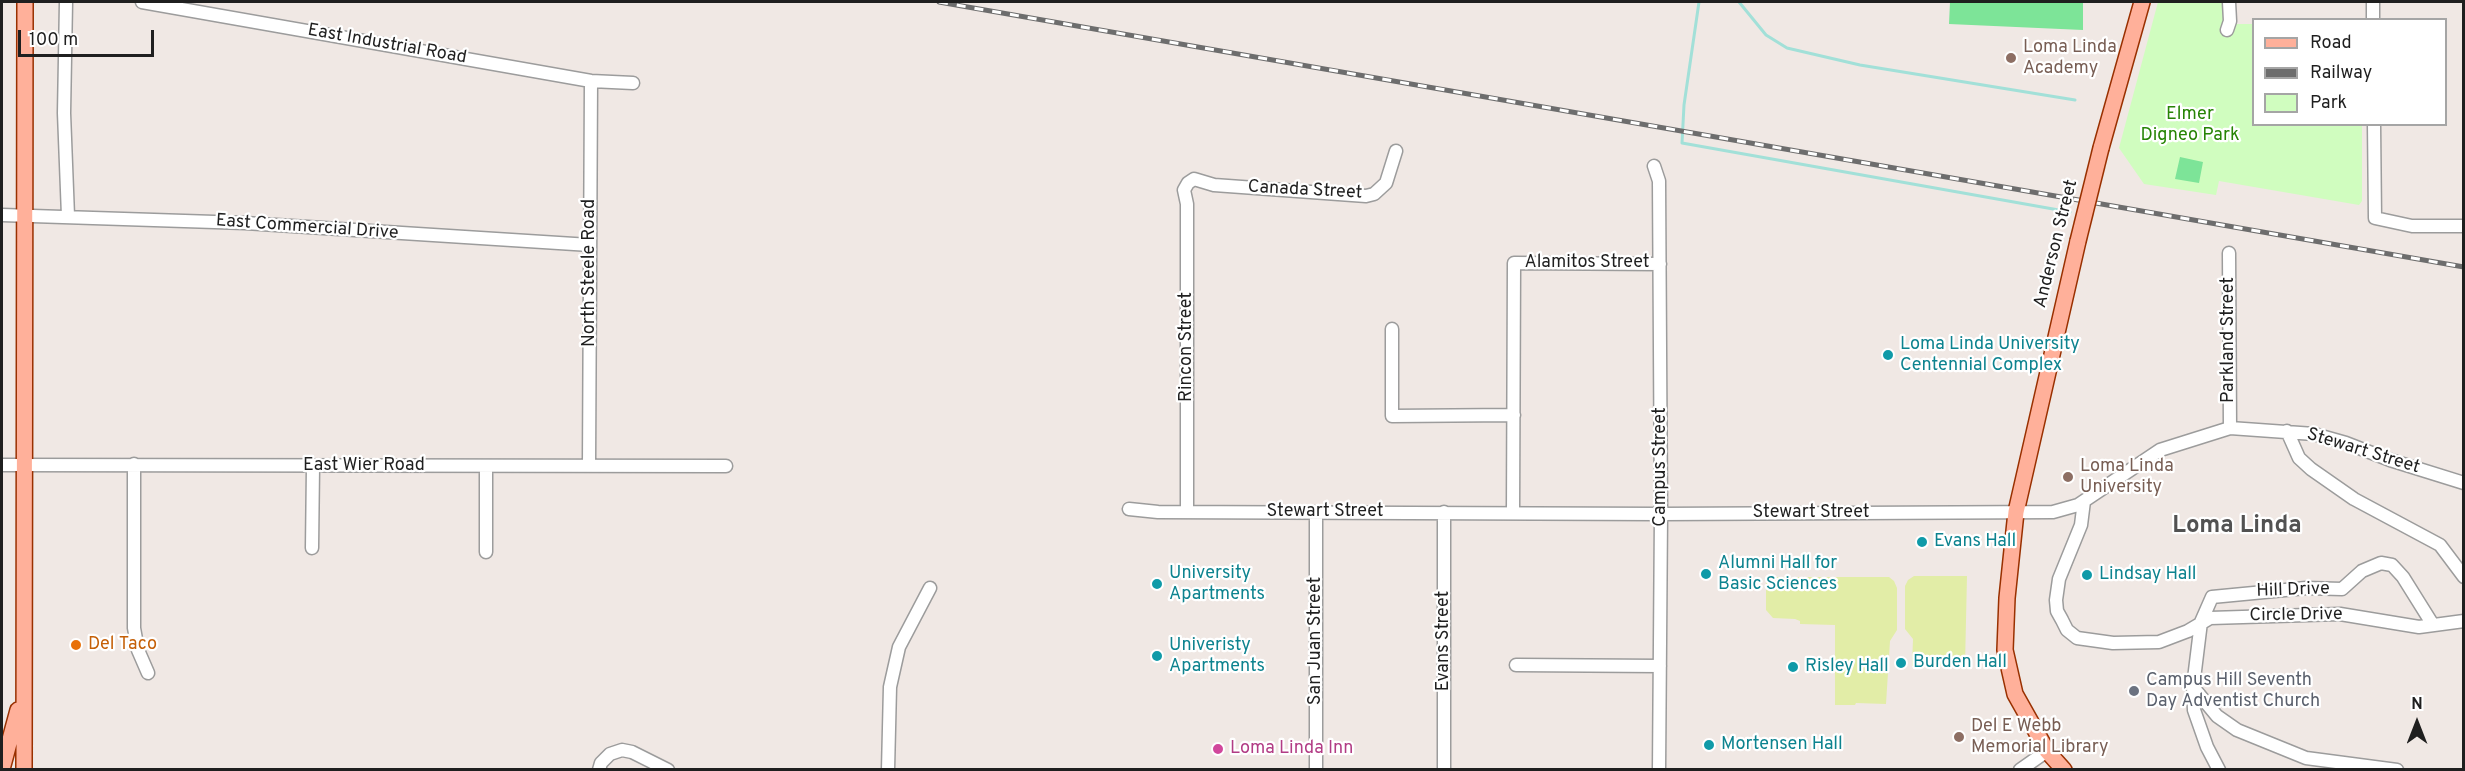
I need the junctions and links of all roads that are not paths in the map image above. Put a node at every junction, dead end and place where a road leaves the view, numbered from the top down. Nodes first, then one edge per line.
1 (25, 2) edge
2 (66, 2) edge
3 (142, 2) edge
4 (2142, 2) edge
5 (2229, 2) edge
6 (2373, 2) edge
7 (2373, 18) edge
8 (2227, 30) dead end
9 (591, 81) junction
10 (633, 83) dead end
11 (2374, 126) edge
12 (1396, 151) dead end
13 (1654, 166) dead end
14 (1188, 183) joint
15 (2, 215) edge
16 (24, 215) junction
17 (68, 216) junction
18 (2463, 226) edge
19 (590, 245) junction
20 (2229, 253) dead end
21 (1660, 264) junction
22 (1392, 329) dead end
23 (1514, 415) junction
24 (2230, 428) junction
25 (2287, 431) junction
26 (134, 464) junction
27 (2, 465) edge
28 (24, 465) junction
29 (589, 465) junction
30 (486, 466) junction
31 (726, 466) dead end
32 (313, 467) junction
33 (2463, 483) edge
34 (2084, 501) junction
35 (1130, 509) dead end
36 (1187, 512) junction
37 (1316, 512) junction
38 (1444, 512) junction
39 (1514, 512) junction
40 (2016, 512) junction
41 (1661, 514) junction
42 (312, 548) dead end
43 (486, 552) dead end
44 (2463, 577) edge
45 (930, 588) dead end
46 (2463, 621) edge
47 (2201, 622) junction
48 (2433, 625) junction
49 (1515, 665) dead end
50 (1660, 666) junction
51 (148, 673) dead end
52 (2193, 687) junction
53 (23, 693) junction
54 (23, 742) junction
55 (2047, 751) junction
56 (2, 768) edge
57 (24, 770) edge
58 (30, 770) edge
59 (599, 770) edge
60 (668, 770) edge
61 (888, 770) edge
62 (1316, 770) edge
63 (1444, 770) edge
64 (1659, 770) edge
65 (2020, 770) edge
66 (2064, 770) edge
67 (2219, 770) edge
68 (2397, 770) edge

1 - 16 main road
2 - 17 street
3 - 9 street, East Industrial Road
4 - 40 main road, Anderson Street, bridge
5 - 8 street
6 - 7 street
9 - 10 street, East Industrial Road
9 - 19 street, North Steele Road
11 - 18 street
12 - 14 street, Canada Street
13 - 21 street, Campus Street
14 - 36 street, Rincon Street
15 - 16 street, East Commercial Drive
16 - 17 street, East Commercial Drive
16 - 28 main road
17 - 19 street, East Commercial Drive
19 - 29 street, North Steele Road
20 - 24 street, Parkland Street
21 - 23 street, Alamitos Street
21 - 41 street, Campus Street
22 - 23 street
23 - 39 street
24 - 25 street, Stewart Street
24 - 34 street, Stewart Street
25 - 33 street, Stewart Street
25 - 44 street
26 - 28 street, East Wier Road
26 - 32 street, East Wier Road
26 - 51 street
27 - 28 street, East Wier Road
28 - 53 main road
29 - 30 street, East Wier Road
29 - 31 street, East Wier Road
30 - 32 street, East Wier Road
30 - 43 street
32 - 42 street
34 - 40 street, Stewart Street
34 - 47 street, Circle Drive
35 - 36 street, Stewart Street
36 - 37 street, Stewart Street
37 - 38 street, Stewart Street
37 - 62 street, San Juan Street
38 - 39 street, Stewart Street
38 - 63 street, Evans Street
39 - 41 street, Stewart Street
40 - 41 street, Stewart Street
40 - 55 main road, Anderson Street
41 - 50 street, Campus Street
45 - 61 street
46 - 48 street, Circle Drive
47 - 48 street, Circle Drive
47 - 48 street, Hill Drive
47 - 52 street
49 - 50 street
50 - 64 street, Campus Street
52 - 67 street
52 - 68 street
53 - 54 main road
53 - 56 main road
54 - 57 main road
54 - 58 main road
55 - 65 street
55 - 66 main road, Anderson Street
59 - 60 street

